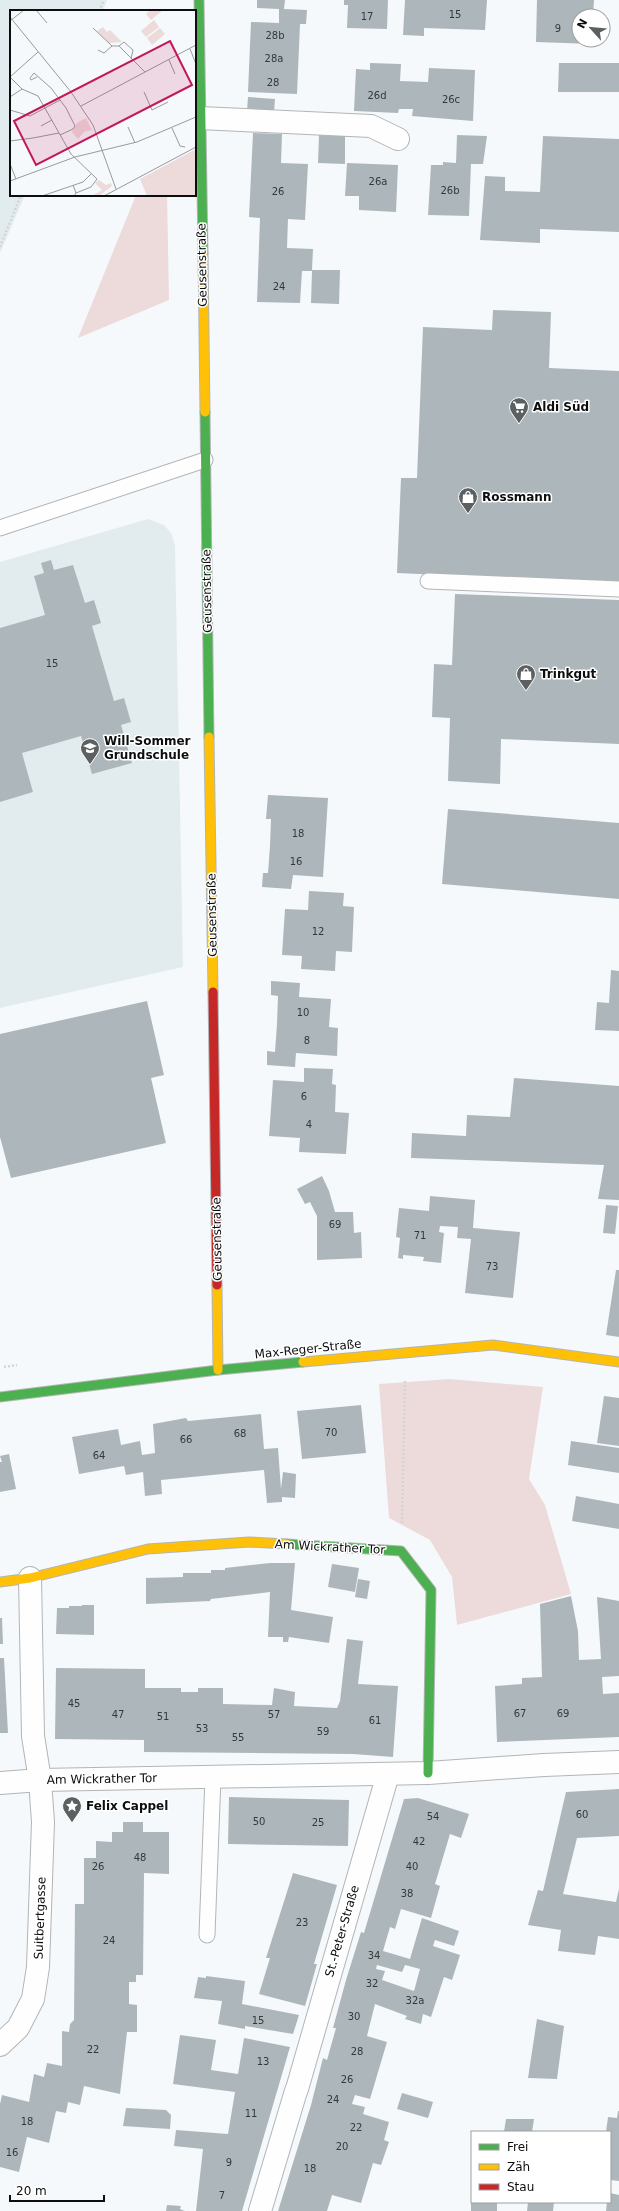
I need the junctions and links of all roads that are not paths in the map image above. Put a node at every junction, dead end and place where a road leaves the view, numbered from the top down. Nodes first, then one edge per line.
1 (198, 0) edge
2 (200, 118) junction
3 (398, 140) dead end
4 (205, 460) junction
5 (0, 528) edge
6 (428, 581) dead end
7 (619, 589) edge
8 (619, 1362) edge
9 (218, 1370) junction
10 (0, 1397) edge
11 (30, 1578) junction
12 (0, 1582) edge
13 (619, 1762) edge
14 (428, 1773) junction
15 (388, 1774) junction
16 (213, 1777) junction
17 (40, 1780) junction
18 (0, 1783) edge
19 (207, 1935) dead end
20 (0, 2045) edge
21 (260, 2211) edge

1 - 2 street, Geusenstraße
2 - 3 street
2 - 4 street, Geusenstraße
4 - 5 lane
4 - 9 street, Geusenstraße
6 - 7 lane
8 - 9 street, Max-Reger-Straße
9 - 10 street, Max-Reger-Straße
11 - 12 street, Am Wickrather Tor
11 - 14 street, Am Wickrather Tor
11 - 17 street, Am Wickrather Tor
13 - 14 street, Am Wickrather Tor
14 - 15 street, Am Wickrather Tor
15 - 16 street, Am Wickrather Tor
15 - 21 street, St.-Peter-Straße
16 - 17 street, Am Wickrather Tor
16 - 19 lane
17 - 18 street, Am Wickrather Tor
17 - 20 street, Suitbertgasse

